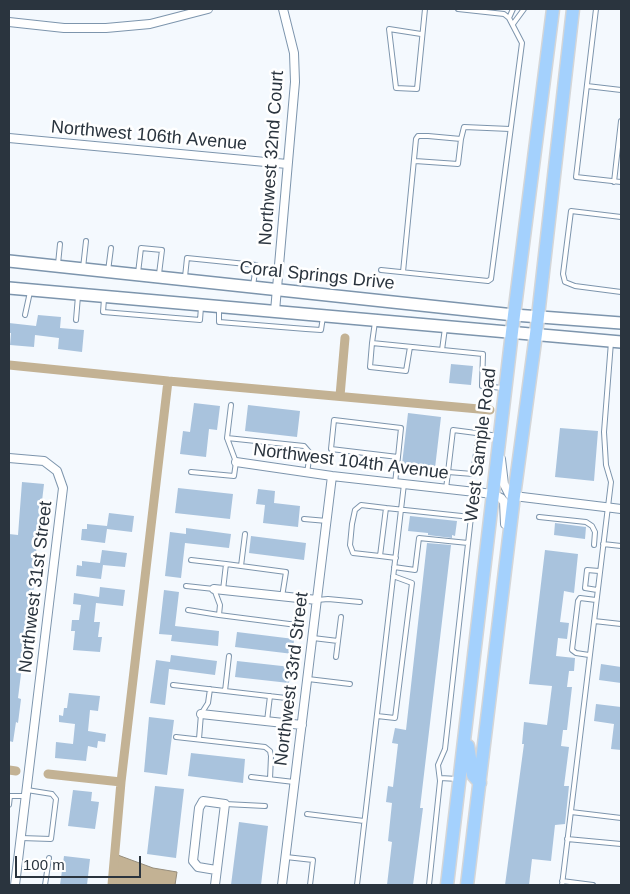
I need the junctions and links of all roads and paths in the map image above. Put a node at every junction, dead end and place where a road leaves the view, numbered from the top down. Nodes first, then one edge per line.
1 (208, 9) edge
2 (283, 9) edge
3 (424, 9) edge
4 (458, 9) edge
5 (513, 9) edge
6 (524, 9) edge
7 (553, 9) edge
8 (573, 9) edge
9 (596, 9) edge
10 (509, 18) junction
11 (9, 22) edge
12 (513, 24) junction
13 (421, 34) junction
14 (587, 86) junction
15 (621, 90) edge
16 (621, 121) edge
17 (510, 128) junction
18 (9, 138) edge
19 (461, 139) junction
20 (415, 161) junction
21 (287, 164) junction
22 (614, 182) junction
23 (621, 182) edge
24 (621, 217) edge
25 (86, 241) dead end
26 (60, 244) dead end
27 (111, 248) dead end
28 (9, 261) edge
29 (58, 266) junction
30 (83, 268) junction
31 (381, 270) dead end
32 (108, 271) junction
33 (403, 272) junction
34 (138, 274) junction
35 (159, 276) junction
36 (184, 279) junction
37 (253, 286) junction
38 (9, 288) edge
39 (277, 289) junction
40 (30, 290) junction
41 (621, 292) edge
42 (78, 294) junction
43 (104, 296) junction
44 (202, 305) junction
45 (219, 306) junction
46 (275, 311) junction
47 (25, 315) dead end
48 (323, 315) junction
49 (514, 315) junction
50 (538, 317) junction
51 (76, 320) dead end
52 (375, 320) junction
53 (621, 323) edge
54 (445, 326) junction
55 (512, 331) junction
56 (536, 334) junction
57 (616, 341) edge
58 (372, 343) junction
59 (410, 347) junction
60 (442, 350) junction
61 (506, 389) junction
62 (231, 405) dead end
63 (479, 433) junction
64 (227, 438) junction
65 (500, 441) junction
66 (398, 457) junction
67 (9, 458) edge
68 (236, 462) junction
69 (191, 472) dead end
70 (448, 472) junction
71 (306, 473) junction
72 (332, 476) junction
73 (395, 483) junction
74 (404, 484) junction
75 (446, 489) junction
76 (475, 492) junction
77 (493, 494) junction
78 (514, 496) junction
79 (607, 507) junction
80 (386, 508) junction
81 (621, 508) edge
82 (401, 509) junction
83 (471, 517) junction
84 (539, 517) dead end
85 (304, 519) dead end
86 (327, 521) junction
87 (245, 534) dead end
88 (468, 543) junction
89 (603, 544) junction
90 (594, 545) dead end
91 (621, 546) edge
92 (380, 556) junction
93 (506, 557) junction
94 (396, 558) junction
95 (191, 560) dead end
96 (226, 564) junction
97 (241, 566) junction
98 (394, 568) junction
99 (599, 571) junction
100 (393, 576) junction
101 (186, 586) dead end
102 (214, 589) junction
103 (223, 590) junction
104 (597, 590) junction
105 (282, 597) junction
106 (317, 600) junction
107 (596, 600) junction
108 (360, 602) dead end
109 (188, 610) dead end
110 (219, 615) junction
111 (341, 617) dead end
112 (594, 621) junction
113 (621, 624) edge
114 (297, 625) dead end
115 (313, 638) junction
116 (338, 641) junction
117 (590, 654) junction
118 (229, 656) dead end
119 (336, 657) dead end
120 (308, 679) junction
121 (350, 684) dead end
122 (173, 685) dead end
123 (210, 689) junction
124 (225, 691) junction
125 (270, 696) junction
126 (286, 698) dead end
127 (201, 714) junction
128 (377, 716) junction
129 (267, 722) junction
130 (302, 725) junction
131 (466, 729) junction
132 (176, 737) dead end
133 (199, 739) junction
134 (252, 777) dead end
135 (440, 778) junction
136 (270, 779) junction
137 (460, 779) junction
138 (294, 782) junction
139 (480, 783) junction
140 (26, 793) junction
141 (225, 804) junction
142 (9, 805) edge
143 (265, 806) dead end
144 (571, 812) junction
145 (307, 814) dead end
146 (621, 818) edge
147 (364, 820) junction
148 (20, 838) junction
149 (473, 839) junction
150 (568, 839) junction
151 (621, 844) edge
152 (286, 857) junction
153 (49, 858) dead end
154 (9, 861) edge
155 (18, 862) junction
156 (216, 870) junction
157 (562, 883) edge
158 (16, 885) edge
159 (46, 885) edge
160 (215, 885) edge
161 (282, 885) edge
162 (310, 885) edge
163 (357, 885) edge
164 (429, 885) edge
165 (447, 885) edge
166 (468, 885) edge
167 (593, 885) edge

1 - 11 street
2 - 21 street, Northwest 32nd Court
3 - 13 lane
4 - 10 lane
5 - 10 lane
6 - 12 lane
7 - 49 main road, West Sample Road
8 - 50 main road
9 - 14 lane
10 - 12 lane
12 - 17 lane
13 - 13 lane
14 - 15 lane
14 - 22 lane
16 - 22 lane
17 - 19 lane
17 - 33 lane
18 - 21 street, Northwest 106th Avenue
19 - 20 lane
19 - 20 lane
20 - 33 lane
21 - 39 street, Northwest 32nd Court
22 - 23 lane
24 - 41 lane
25 - 30 lane
26 - 29 lane
27 - 32 lane
28 - 29 main road, Coral Springs Drive
29 - 30 main road, Coral Springs Drive
30 - 32 main road, Coral Springs Drive
31 - 33 lane
32 - 34 main road, Coral Springs Drive
34 - 35 main road, Coral Springs Drive
34 - 35 lane
35 - 36 main road, Coral Springs Drive
36 - 37 main road, Coral Springs Drive
36 - 37 lane
37 - 39 main road, Coral Springs Drive
38 - 40 main road, Coral Springs Drive
39 - 46 street, Northwest 32nd Court
39 - 49 main road, Coral Springs Drive
40 - 42 main road, Coral Springs Drive
40 - 47 lane
42 - 43 main road, Coral Springs Drive
42 - 51 lane
43 - 44 main road, Coral Springs Drive
43 - 44 lane
44 - 45 main road, Coral Springs Drive
45 - 46 main road, Coral Springs Drive
45 - 48 lane
46 - 48 main road, Coral Springs Drive
48 - 52 main road, Coral Springs Drive
49 - 50 main road, Coral Springs Drive
49 - 55 main road, West Sample Road
50 - 53 main road, Coral Springs Drive
50 - 56 main road
52 - 54 main road, Coral Springs Drive
52 - 58 lane
54 - 55 main road, Coral Springs Drive
54 - 60 lane
55 - 56 main road, Coral Springs Drive
55 - 61 main road, West Sample Road
56 - 57 main road, Coral Springs Drive
56 - 78 main road
57 - 79 lane
58 - 59 lane
58 - 59 lane
59 - 60 lane
60 - 61 lane
61 - 65 main road, West Sample Road
62 - 64 lane
63 - 65 lane
63 - 70 lane
63 - 70 lane
64 - 68 lane
64 - 71 lane
65 - 77 main road, West Sample Road
65 - 78 street
66 - 66 lane
66 - 73 lane
67 - 140 street, Northwest 31st Street
68 - 69 lane
68 - 71 street, Northwest 104th Avenue
70 - 75 lane
71 - 72 street, Northwest 104th Avenue
72 - 73 street, Northwest 104th Avenue
72 - 86 street, Northwest 33rd Street
73 - 74 street, Northwest 104th Avenue
74 - 75 street, Northwest 104th Avenue
74 - 82 lane
75 - 76 street, Northwest 104th Avenue
76 - 77 street, Northwest 104th Avenue
76 - 83 lane
77 - 93 street
77 - 131 main road, West Sample Road
78 - 79 street
78 - 93 main road
79 - 81 street
79 - 89 lane
80 - 82 lane
80 - 92 lane
80 - 92 lane
82 - 83 lane
82 - 94 lane
83 - 88 lane
84 - 90 lane
85 - 86 lane
86 - 106 street, Northwest 33rd Street
87 - 97 lane
88 - 98 lane
88 - 135 lane
89 - 91 lane
89 - 99 lane
92 - 94 lane
93 - 139 main road
94 - 98 lane
95 - 96 lane
96 - 97 lane
96 - 103 lane
97 - 105 lane
98 - 100 lane
99 - 104 lane
99 - 104 lane
100 - 128 lane
100 - 128 lane
101 - 102 lane
102 - 103 street
102 - 110 lane
103 - 105 street
104 - 107 lane
105 - 106 street
106 - 108 lane
106 - 115 street, Northwest 33rd Street
107 - 112 lane
107 - 117 lane
109 - 110 lane
110 - 114 lane
111 - 116 lane
112 - 113 lane
112 - 117 lane
115 - 116 lane
115 - 120 street, Northwest 33rd Street
116 - 119 lane
117 - 144 lane
118 - 124 lane
120 - 121 lane
120 - 130 street, Northwest 33rd Street
122 - 123 lane
123 - 124 lane
123 - 127 lane
124 - 125 lane
125 - 126 lane
125 - 129 lane
127 - 129 street
127 - 133 lane
128 - 147 lane
129 - 130 street
130 - 138 street, Northwest 33rd Street
131 - 137 main road, West Sample Road
131 - 139 main road
132 - 133 lane
133 - 136 lane
134 - 136 lane
135 - 137 lane
135 - 164 lane
136 - 138 lane
137 - 149 main road
137 - 165 main road, West Sample Road
138 - 152 street, Northwest 33rd Street
139 - 149 main road
140 - 142 lane
140 - 148 street, Northwest 31st Street
140 - 148 lane
141 - 143 lane
141 - 156 street
141 - 156 street
144 - 146 lane
144 - 150 lane
145 - 147 lane
147 - 163 lane
148 - 155 street, Northwest 31st Street
149 - 166 main road
150 - 151 lane
150 - 157 lane
152 - 161 street, Northwest 33rd Street
152 - 162 lane
153 - 159 lane
154 - 155 street
155 - 158 street, Northwest 31st Street
156 - 160 street
157 - 167 lane

